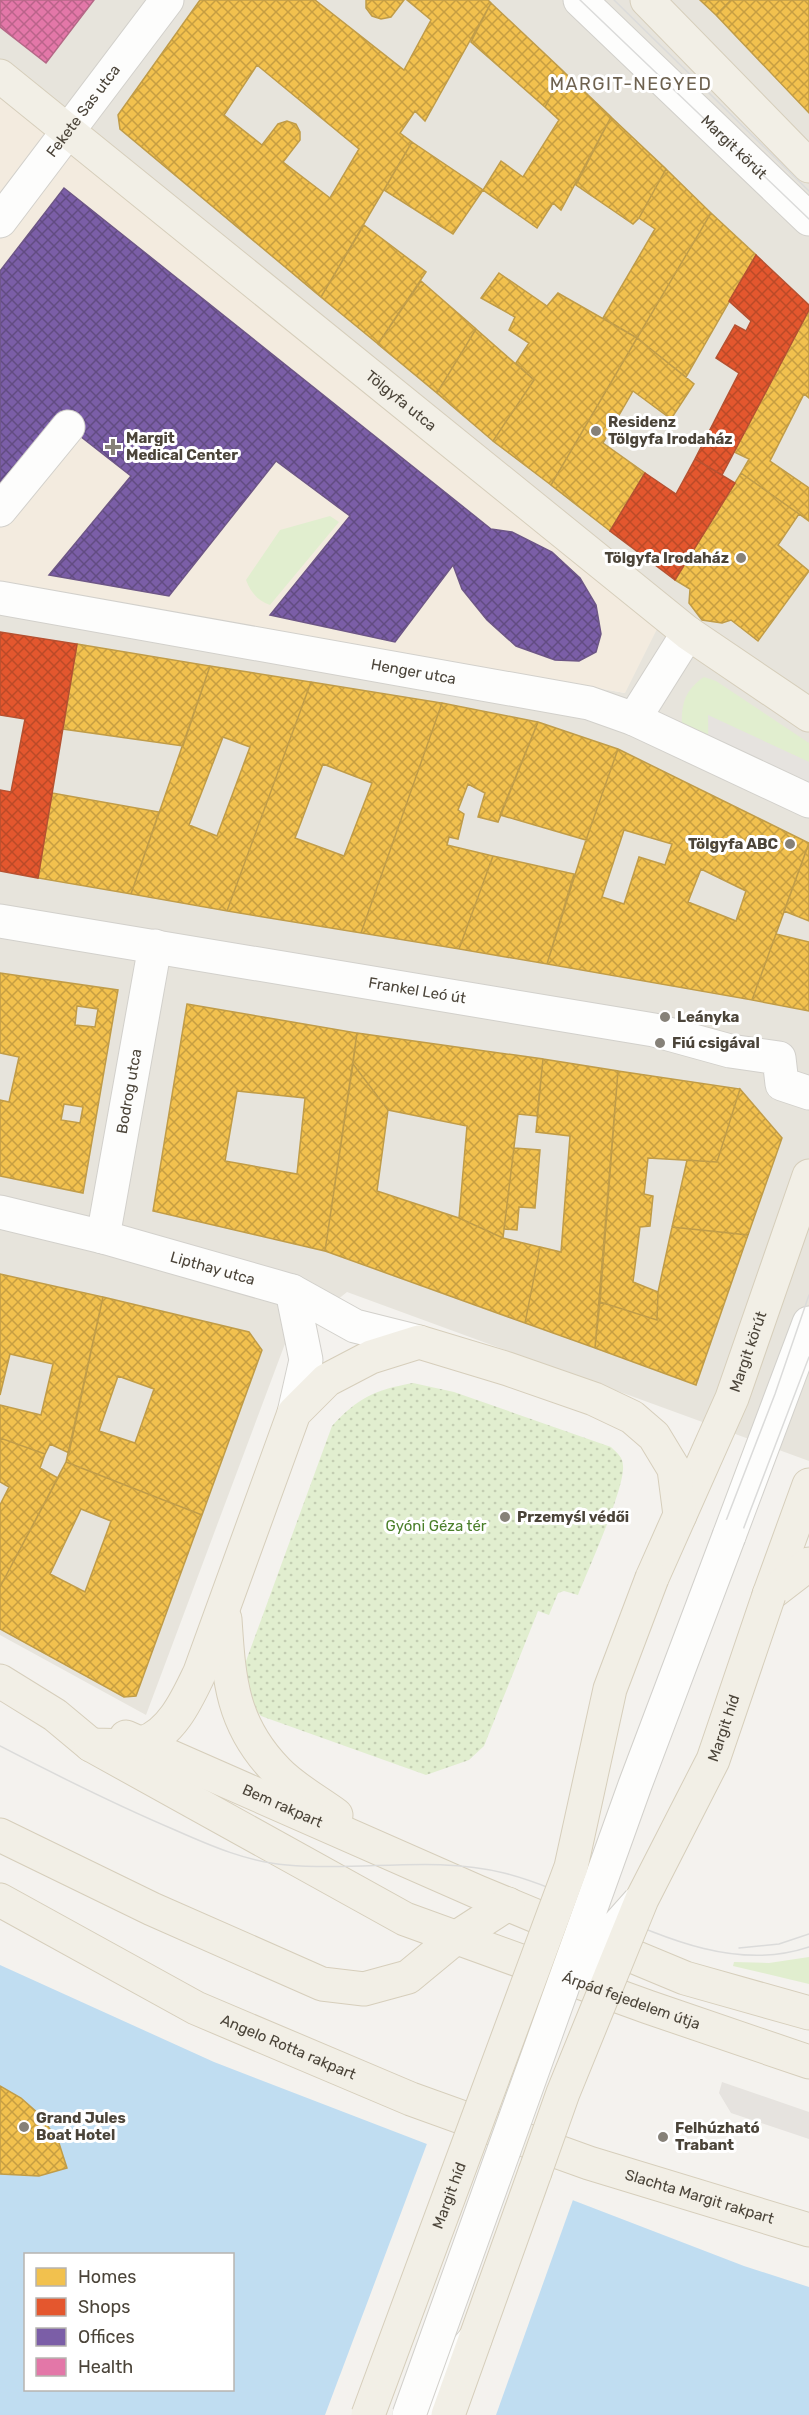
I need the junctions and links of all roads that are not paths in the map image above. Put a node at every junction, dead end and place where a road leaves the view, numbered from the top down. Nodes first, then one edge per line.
1 (166, 0) edge
2 (580, 0) edge
3 (647, 0) edge
4 (0, 76) edge
5 (67, 130) junction
6 (809, 166) edge
7 (809, 219) edge
8 (0, 221) edge
9 (68, 427) dead end
10 (0, 510) edge
11 (0, 598) edge
12 (688, 633) junction
13 (809, 715) edge
14 (634, 719) junction
15 (809, 801) edge
16 (0, 921) edge
17 (155, 946) junction
18 (809, 1093) edge
19 (809, 1176) edge
20 (0, 1212) edge
21 (103, 1237) junction
22 (292, 1291) junction
23 (809, 1323) edge
24 (419, 1342) junction
25 (294, 1413) junction
26 (809, 1485) edge
27 (678, 1519) junction
28 (797, 1557) edge
29 (224, 1606) junction
30 (0, 1681) edge
31 (55, 1715) junction
32 (144, 1742) junction
33 (91, 1745) junction
34 (0, 1835) edge
35 (381, 1848) junction
36 (571, 1867) junction
37 (600, 1883) junction
38 (642, 1899) junction
39 (0, 1900) edge
40 (508, 1904) junction
41 (567, 1927) junction
42 (454, 1939) junction
43 (600, 1946) junction
44 (531, 1976) junction
45 (563, 1988) junction
46 (600, 2002) junction
47 (809, 2013) edge
48 (809, 2062) edge
49 (589, 2163) joint
50 (809, 2230) edge
51 (475, 2339) junction
52 (368, 2415) edge
53 (410, 2415) edge
54 (448, 2415) edge

1 - 5 street, Fekete Sas utca
2 - 7 street, Margit körút
3 - 6 main road
4 - 5 main road, Tölgyfa utca
5 - 8 street, Fekete Sas utca
5 - 12 main road, Tölgyfa utca
9 - 10 street
11 - 14 street, Henger utca
12 - 13 main road, Tölgyfa utca
12 - 14 street
14 - 15 street, Henger utca
16 - 17 street, Frankel Leó út
17 - 18 street, Frankel Leó út
17 - 21 street, Bodrog utca
19 - 27 main road, Margit körút
20 - 21 street, Lipthay utca
21 - 22 street, Lipthay utca
22 - 24 street, Lipthay utca
22 - 25 street
23 - 37 street, Margit híd, bridge
24 - 25 main road
24 - 27 main road
25 - 29 main road
26 - 28 main road
27 - 36 main road, Margit híd, bridge
28 - 38 main road, Margit híd, bridge
29 - 32 main road
29 - 35 main road
30 - 31 main road, Bem rakpart
31 - 32 main road, Bem rakpart
31 - 33 main road, Bem rakpart
32 - 33 main road
32 - 35 main road, Bem rakpart
33 - 42 main road, Bem rakpart
34 - 42 main road
35 - 40 main road, Bem rakpart
36 - 41 street, Margit híd, bridge
36 - 44 main road, Margit híd, bridge
37 - 41 street, Margit híd, bridge
37 - 43 street, Margit híd, bridge
37 - 45 street, Margit híd, bridge
38 - 43 street, Margit híd, bridge
38 - 46 main road, Margit híd, bridge
39 - 49 main road, Angelo Rotta rakpart
40 - 42 main road
40 - 47 main road
41 - 44 street, Margit híd, bridge
41 - 45 street, Margit híd, bridge
42 - 48 main road, Árpád fejedelem útja
43 - 45 street, Margit híd, bridge
43 - 46 street, Margit híd, bridge
44 - 52 main road, Margit híd, bridge
45 - 53 street, Margit híd, bridge
46 - 51 main road, Margit híd, bridge
49 - 50 main road, Slachta Margit rakpart
51 - 53 street, Margit híd
51 - 54 main road, Margit híd

